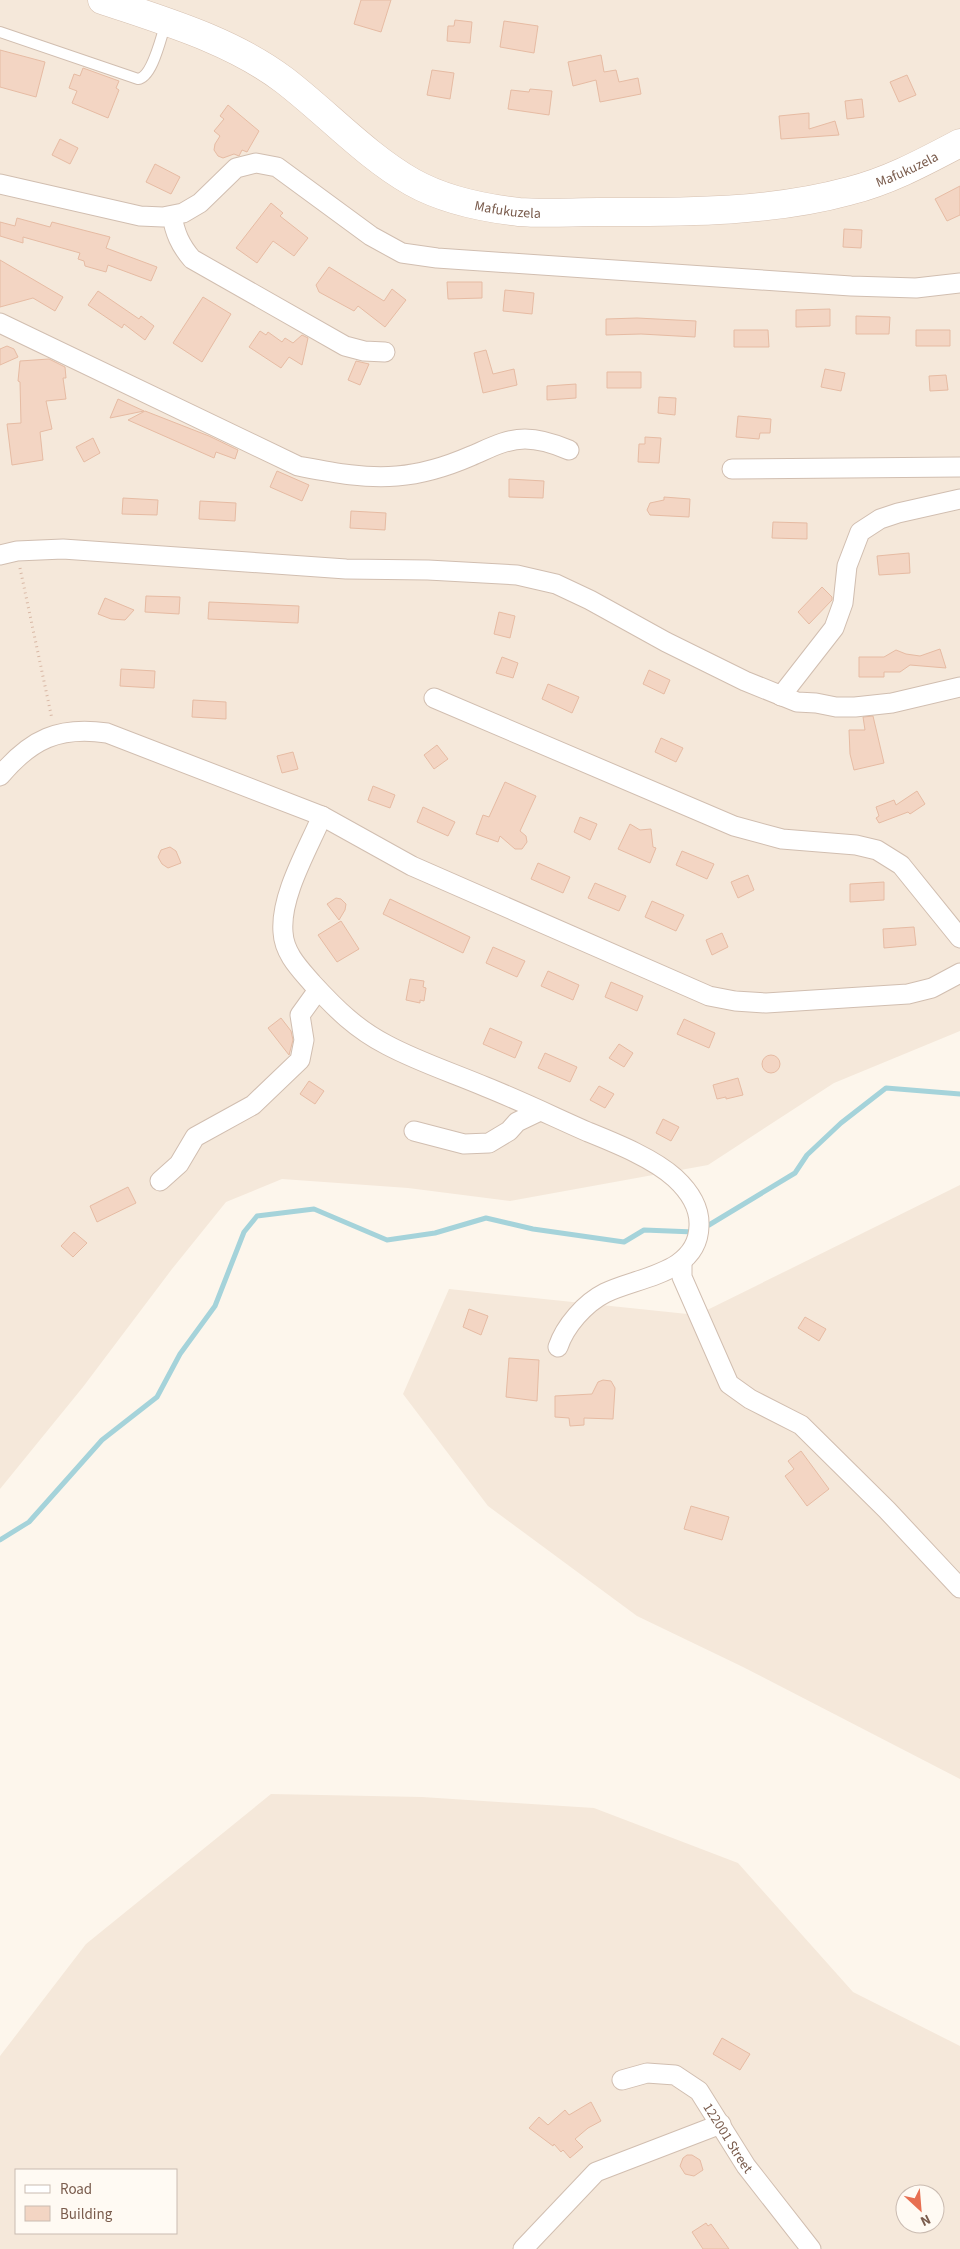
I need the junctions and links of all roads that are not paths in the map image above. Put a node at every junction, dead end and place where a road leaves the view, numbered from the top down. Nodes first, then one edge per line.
1 (102, 0) edge
2 (166, 22) junction
3 (0, 32) edge
4 (960, 143) edge
5 (0, 184) edge
6 (172, 216) junction
7 (960, 284) edge
8 (0, 323) edge
9 (385, 352) dead end
10 (570, 450) dead end
11 (960, 467) edge
12 (732, 469) dead end
13 (960, 499) edge
14 (8, 553) edge
15 (960, 687) edge
16 (781, 696) junction
17 (434, 698) dead end
18 (0, 776) edge
19 (322, 816) junction
20 (960, 938) edge
21 (960, 973) edge
22 (318, 990) junction
23 (540, 1111) junction
24 (414, 1131) dead end
25 (160, 1181) dead end
26 (682, 1262) junction
27 (558, 1347) dead end
28 (960, 1588) edge
29 (622, 2080) dead end
30 (720, 2124) junction
31 (523, 2249) edge
32 (810, 2249) edge

1 - 2 main road, Mafukuzela
2 - 3 lane
2 - 4 main road, Mafukuzela
5 - 6 street
6 - 7 street
6 - 9 street
8 - 10 street
11 - 12 street
13 - 16 street
14 - 16 street
15 - 16 street
17 - 20 street
18 - 19 street
19 - 21 street
19 - 22 street
22 - 23 street
22 - 25 street
23 - 24 street
23 - 26 street
26 - 27 street
26 - 28 street
29 - 30 street, 122001 Street
30 - 31 street
30 - 32 street, 122001 Street

